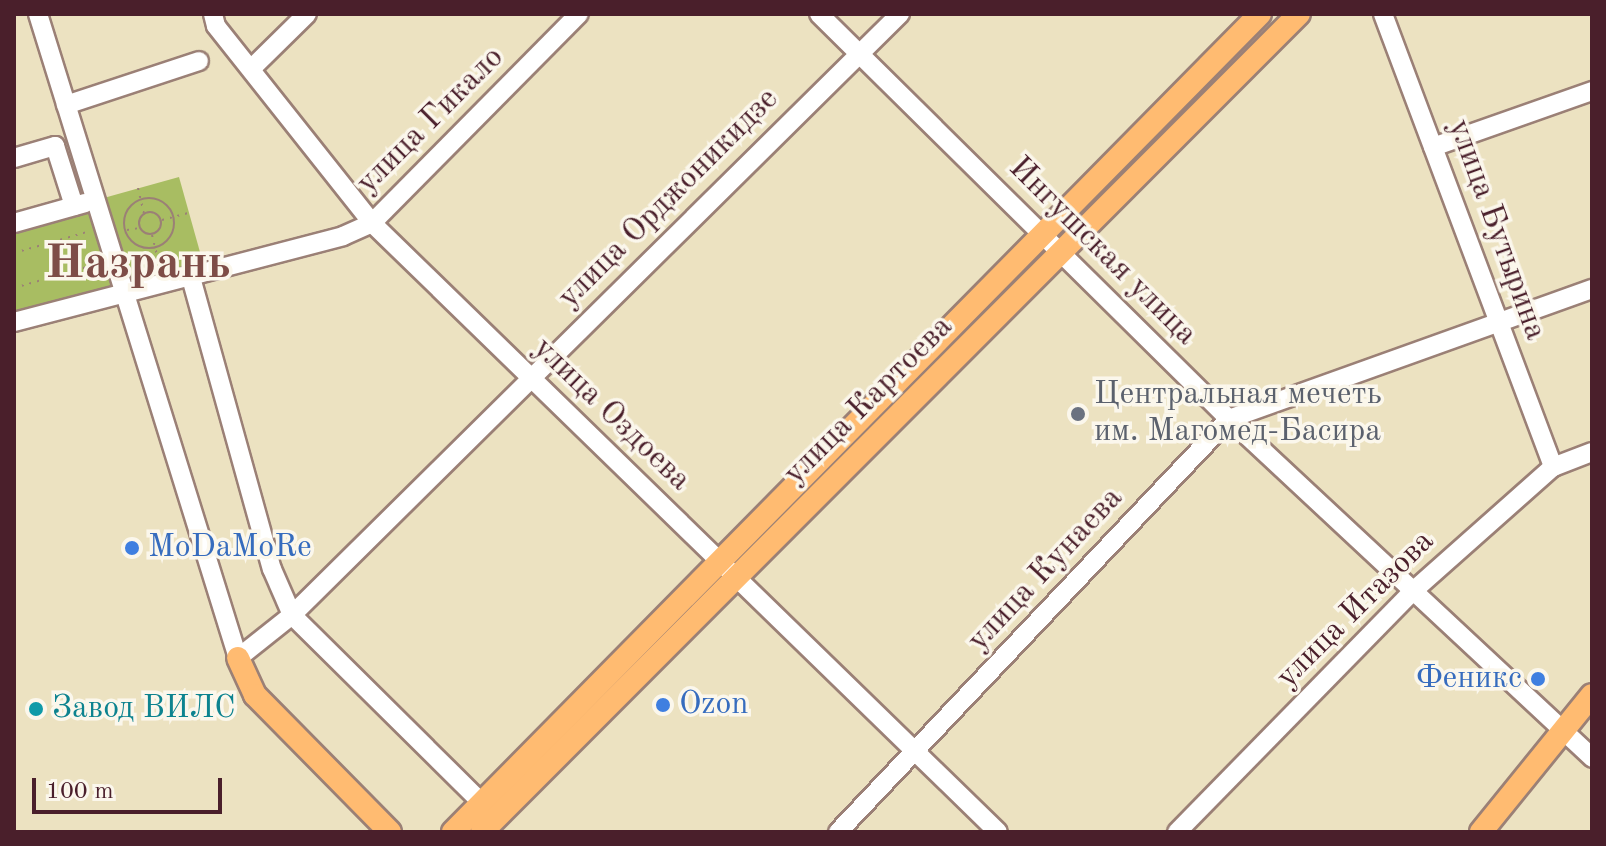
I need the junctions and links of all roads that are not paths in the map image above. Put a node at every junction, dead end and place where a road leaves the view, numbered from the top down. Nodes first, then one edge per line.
1 (38, 14) edge
2 (213, 14) edge
3 (307, 14) edge
4 (579, 14) edge
5 (819, 14) edge
6 (900, 14) edge
7 (1260, 14) edge
8 (1299, 14) edge
9 (1383, 14) edge
10 (861, 52) junction
11 (199, 61) dead end
12 (252, 68) junction
13 (1592, 91) edge
14 (66, 105) junction
15 (1433, 147) junction
16 (14, 158) edge
17 (96, 200) junction
18 (74, 206) junction
19 (14, 223) edge
20 (372, 223) junction
21 (1042, 236) junction
22 (1060, 254) junction
23 (190, 274) junction
24 (1592, 289) edge
25 (124, 292) junction
26 (14, 322) edge
27 (1497, 323) junction
28 (530, 378) junction
29 (1229, 419) junction
30 (1592, 452) edge
31 (1553, 467) junction
32 (717, 560) junction
33 (737, 578) junction
34 (1412, 592) junction
35 (292, 615) junction
36 (238, 658) junction
37 (1592, 695) edge
38 (1562, 729) junction
39 (916, 753) junction
40 (1592, 758) edge
41 (482, 803) junction
42 (489, 830) edge
43 (390, 832) edge
44 (453, 832) edge
45 (838, 832) edge
46 (998, 832) edge
47 (1177, 832) edge
48 (1481, 832) edge

1 - 14 street
2 - 12 street, улица Оздоева
3 - 12 street
4 - 20 street, улица Гикало
5 - 10 street, Ингушская улица
6 - 10 street, улица Орджоникидзе
7 - 21 main road, улица Картоева
8 - 22 main road, улица Картоева
9 - 15 street, улица Бутырина
10 - 21 street, Ингушская улица
10 - 28 street, улица Орджоникидзе
11 - 14 street
12 - 20 street, улица Оздоева
13 - 15 street
14 - 17 street
15 - 27 street, улица Бутырина
16 - 18 street
17 - 18 street
17 - 25 street
18 - 19 street
20 - 23 street, улица Гикало
20 - 28 street, улица Оздоева
21 - 22 street, Ингушская улица
21 - 32 main road, улица Картоева
22 - 29 street, Ингушская улица
22 - 33 main road, улица Картоева
23 - 25 street, улица Гикало
23 - 35 street
24 - 27 street, улица Кунаева
25 - 26 street, улица Гикало
25 - 36 street
27 - 29 street, улица Кунаева
27 - 31 street, улица Бутырина
28 - 32 street, улица Оздоева
28 - 35 street, улица Орджоникидзе
29 - 34 street, Ингушская улица
29 - 39 street, улица Кунаева
30 - 31 street, улица Итазова
31 - 34 street, улица Итазова
32 - 33 street, улица Оздоева
32 - 41 main road, улица Картоева
33 - 39 street, улица Оздоева
33 - 42 main road, улица Картоева
34 - 38 street, Ингушская улица
34 - 47 street, улица Итазова
35 - 36 street, улица Орджоникидзе
35 - 41 street
36 - 43 main road
37 - 38 main road
38 - 40 street, Ингушская улица
38 - 48 main road
39 - 45 street, улица Кунаева
39 - 46 street, улица Оздоева
41 - 44 main road, улица Картоева

